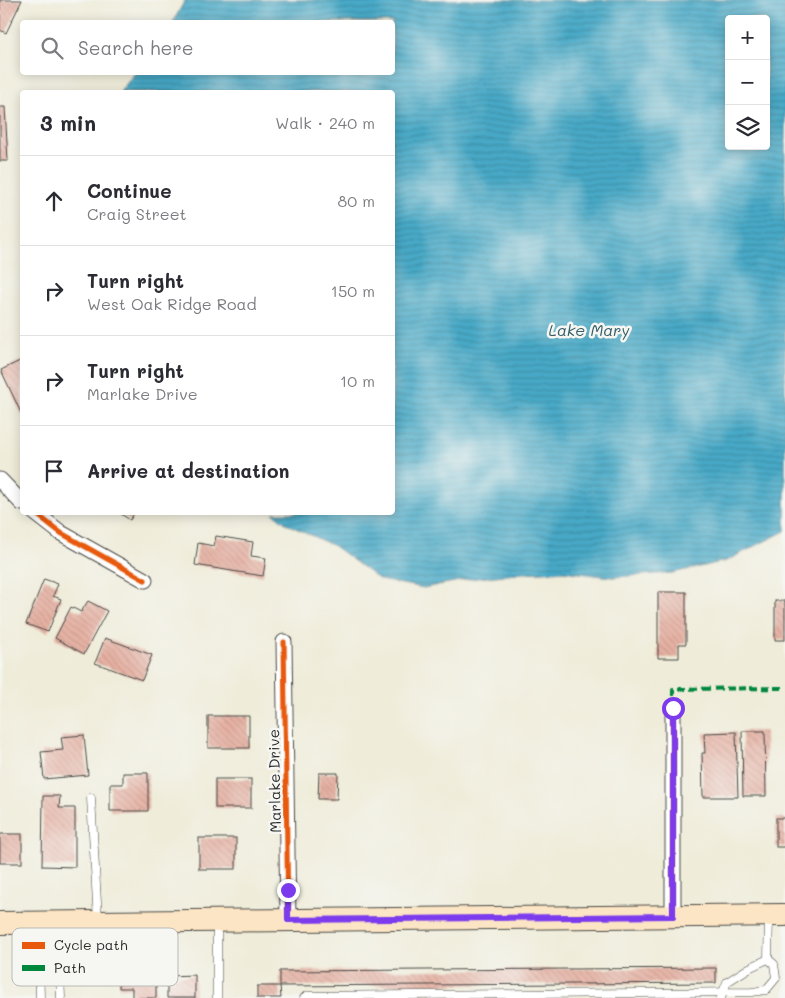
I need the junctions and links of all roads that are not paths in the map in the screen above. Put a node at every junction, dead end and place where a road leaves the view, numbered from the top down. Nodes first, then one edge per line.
1 (0, 480) edge
2 (20, 502) edge
3 (38, 515) edge
4 (146, 580) dead end
5 (284, 642) dead end
6 (673, 708) dead end
7 (91, 798) dead end
8 (777, 915) edge
9 (673, 916) junction
10 (217, 920) junction
11 (288, 920) junction
12 (0, 922) edge
13 (48, 922) junction
14 (98, 922) junction
15 (47, 928) edge
16 (49, 928) edge
17 (768, 959) junction
18 (722, 995) edge
19 (217, 998) edge
20 (304, 998) edge

1 - 2 street
3 - 4 street
5 - 11 street, Marlake Drive
6 - 9 street
7 - 14 lane
8 - 9 main road
8 - 17 lane
9 - 11 main road
10 - 11 main road
10 - 14 main road
10 - 19 lane
12 - 13 main road
13 - 14 main road
13 - 15 lane
13 - 16 lane
17 - 18 lane
17 - 18 lane
18 - 20 lane

